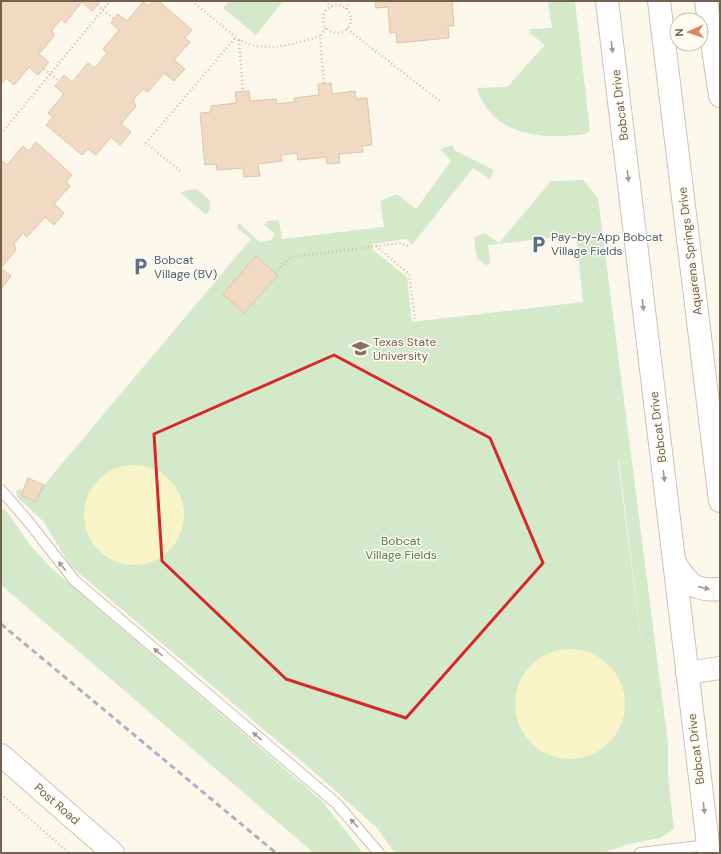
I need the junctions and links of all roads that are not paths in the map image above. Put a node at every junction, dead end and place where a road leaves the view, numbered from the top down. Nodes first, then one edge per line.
1 (660, 1) edge
2 (706, 1) edge
3 (607, 4) edge
4 (715, 34) edge
5 (720, 96) edge
6 (1, 490) edge
7 (720, 501) edge
8 (674, 560) junction
9 (720, 589) edge
10 (720, 668) edge
11 (687, 672) junction
12 (1, 755) edge
13 (708, 849) edge
14 (113, 853) edge
15 (379, 853) edge
16 (640, 853) edge

1 - 7 street, Aquarena Springs Drive
2 - 4 street
3 -> 8 street, Bobcat Drive
4 - 5 street
15 -> 6 lane
8 -> 9 street
8 - 11 street, Bobcat Drive
10 - 11 street
11 -> 13 street, Bobcat Drive
12 - 14 street, Post Road
13 - 16 lane

